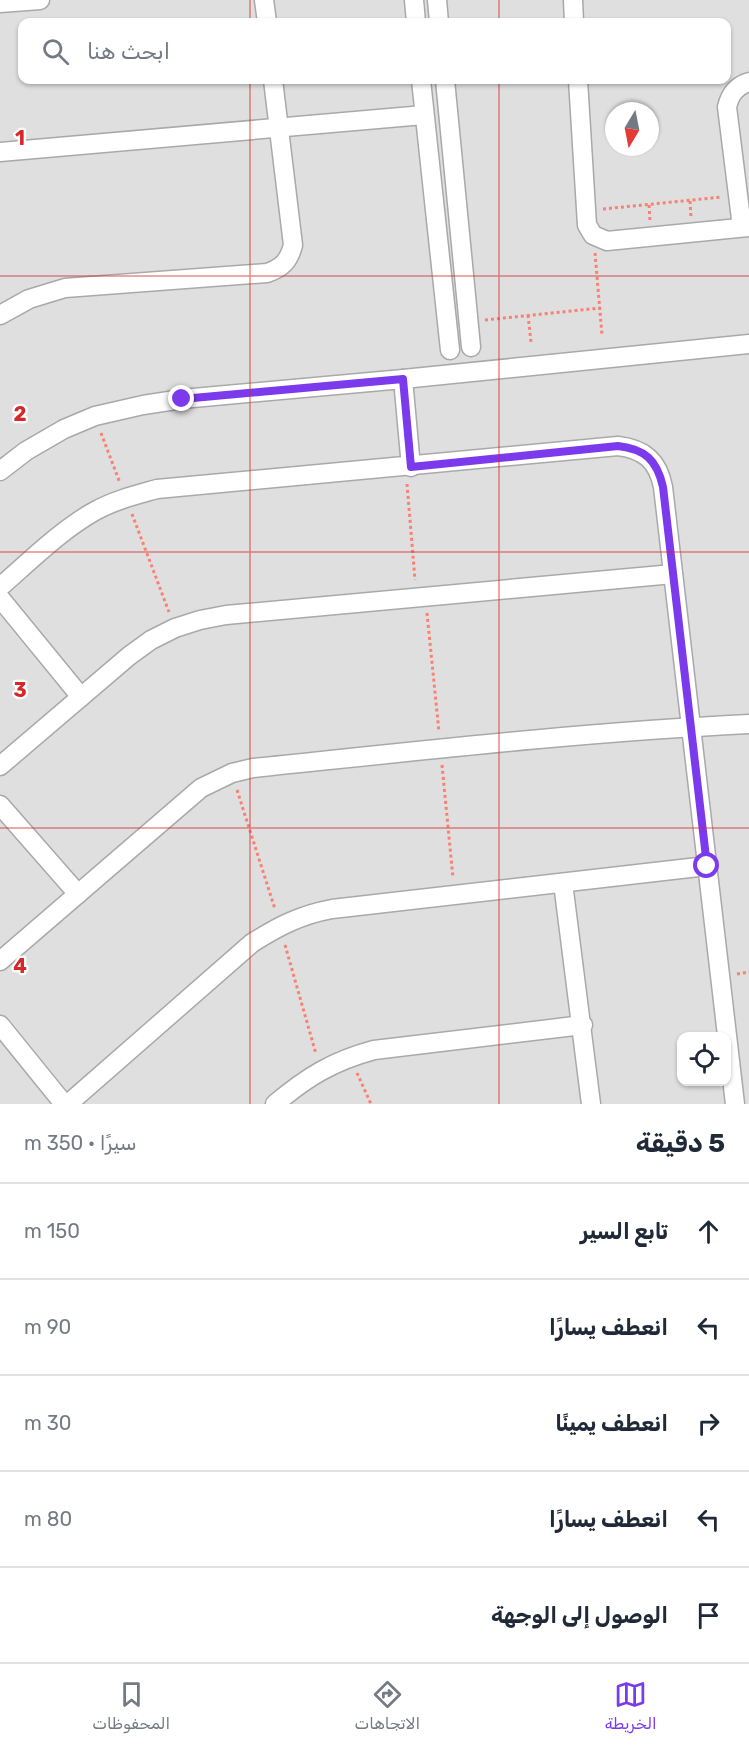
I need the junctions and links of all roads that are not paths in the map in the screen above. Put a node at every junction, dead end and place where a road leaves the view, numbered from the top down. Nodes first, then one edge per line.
1 (40, 0) edge
2 (264, 0) edge
3 (414, 0) edge
4 (437, 0) edge
5 (573, 0) edge
6 (0, 3) edge
7 (266, 18) edge
8 (416, 18) edge
9 (439, 18) edge
10 (574, 18) edge
11 (749, 82) edge
12 (274, 84) edge
13 (421, 84) edge
14 (445, 84) edge
15 (578, 84) edge
16 (424, 115) junction
17 (279, 128) junction
18 (0, 152) edge
19 (746, 227) edge
20 (461, 247) junction
21 (439, 249) junction
22 (0, 315) edge
23 (749, 344) edge
24 (471, 347) dead end
25 (450, 350) dead end
26 (403, 379) junction
27 (408, 467) junction
28 (0, 471) edge
29 (673, 574) junction
30 (0, 587) edge
31 (0, 598) edge
32 (81, 697) junction
33 (749, 724) edge
34 (691, 727) junction
35 (0, 766) edge
36 (0, 805) edge
37 (707, 866) junction
38 (563, 882) junction
39 (78, 894) junction
40 (0, 961) edge
41 (0, 1025) edge
42 (583, 1025) junction
43 (66, 1104) edge
44 (275, 1104) edge
45 (591, 1104) edge
46 (735, 1104) edge

1 - 6 street
2 - 7 street
3 - 8 street
4 - 9 street
5 - 10 street
11 - 19 street
12 - 17 street
13 - 16 street
14 - 20 street
15 - 19 street
16 - 17 street
16 - 21 street
17 - 18 street
17 - 22 street
20 - 21 street
20 - 24 street
21 - 25 street
23 - 26 street
26 - 27 street
26 - 28 street
27 - 29 street
27 - 30 street
29 - 32 street
29 - 34 street
31 - 32 street
32 - 35 street
33 - 34 street
34 - 37 street
34 - 39 street
36 - 39 street
37 - 38 street
37 - 46 street
38 - 42 street
38 - 43 street
39 - 40 street
41 - 43 street
42 - 44 street
42 - 45 street

